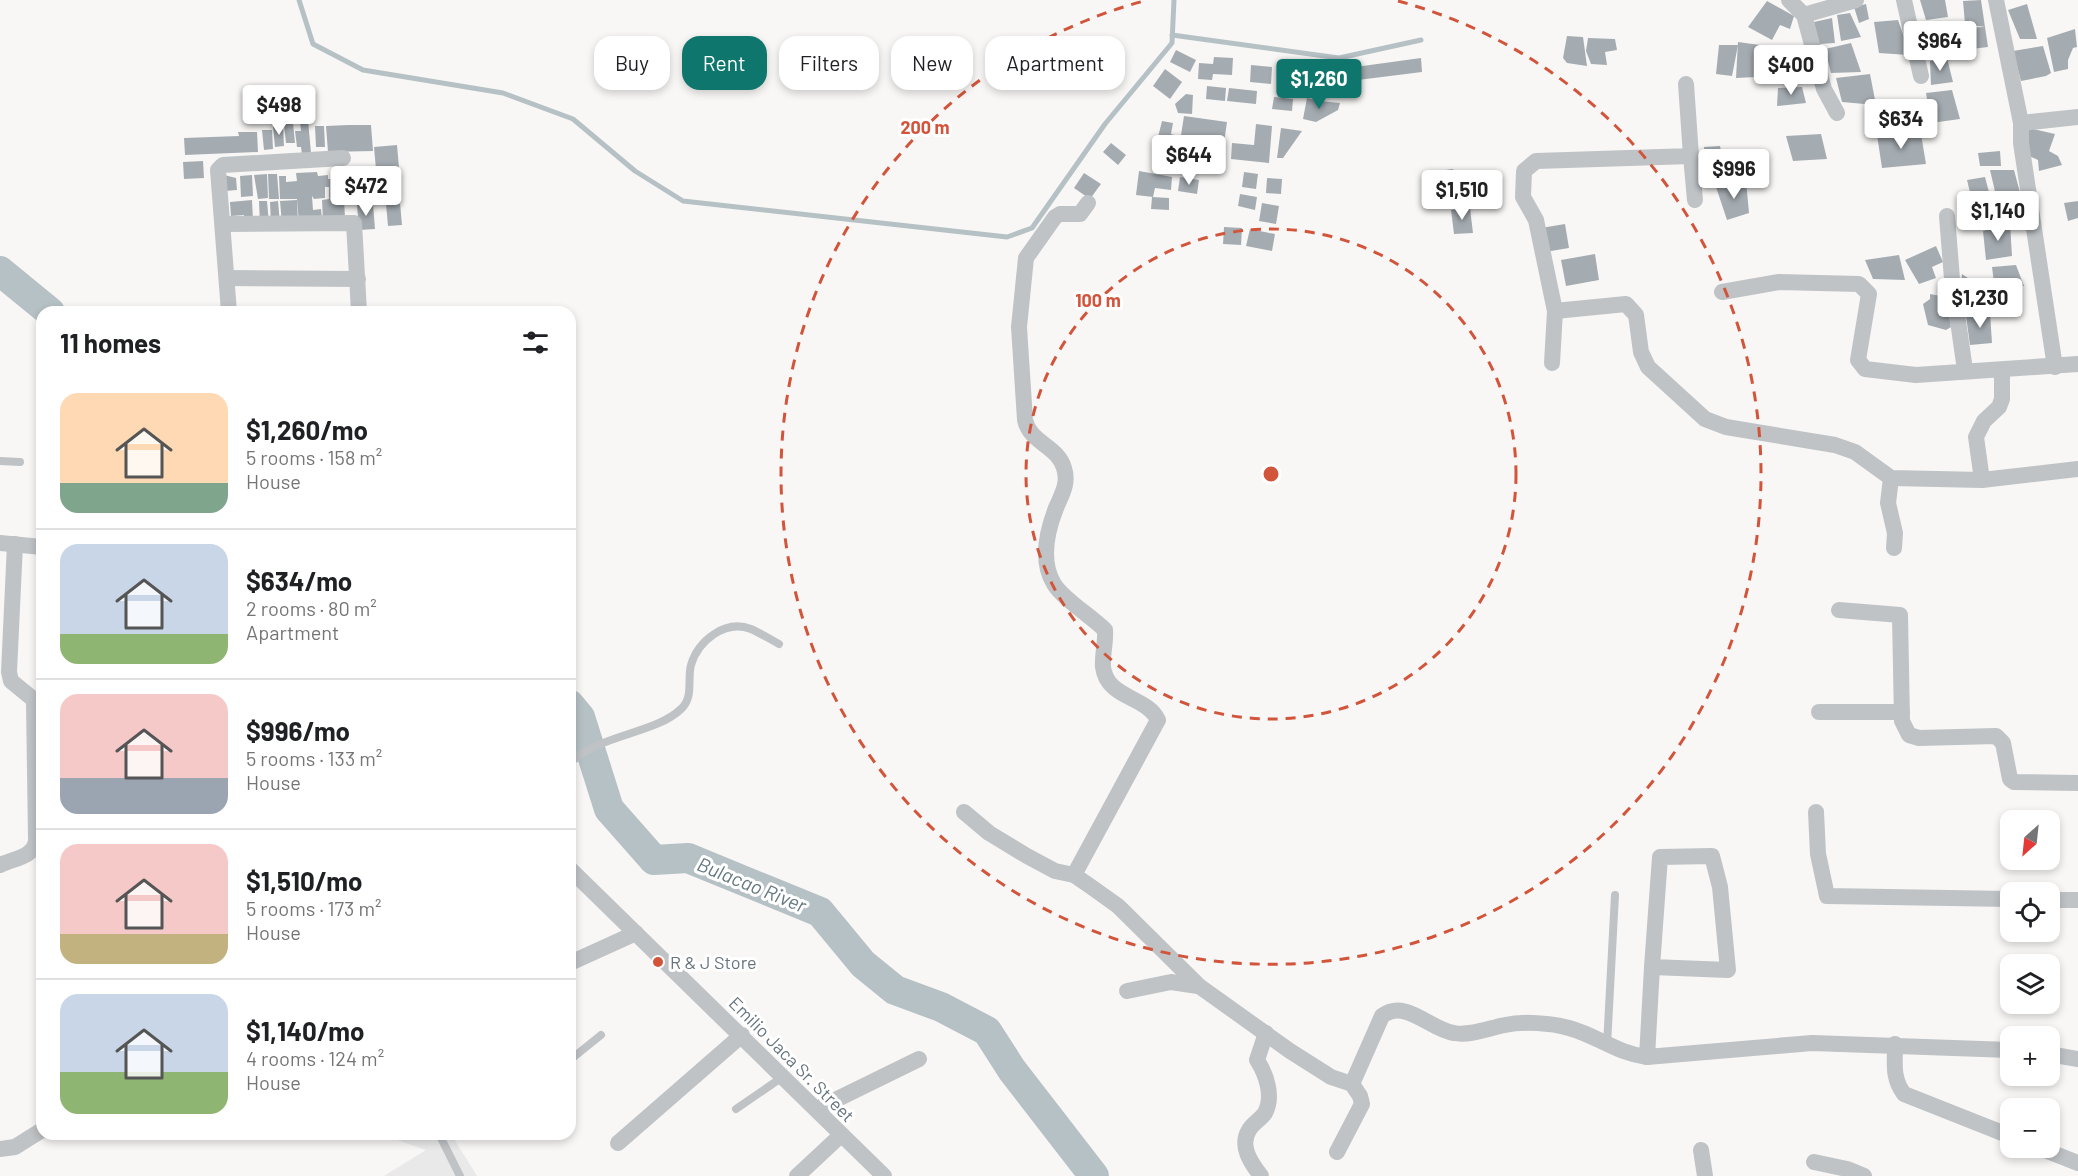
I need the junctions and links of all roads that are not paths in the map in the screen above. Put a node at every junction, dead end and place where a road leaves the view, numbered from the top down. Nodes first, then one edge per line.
1 (1789, 0) edge
2 (1856, 0) edge
3 (1904, 0) edge
4 (1996, 0) edge
5 (1804, 15) junction
6 (1921, 76) dead end
7 (1686, 84) dead end
8 (1837, 112) dead end
9 (2078, 117) edge
10 (2021, 123) junction
11 (1690, 156) junction
12 (343, 158) dead end
13 (1695, 200) dead end
14 (1088, 203) dead end
15 (1947, 216) dead end
16 (224, 224) junction
17 (227, 278) junction
18 (358, 279) junction
19 (1722, 292) dead end
20 (229, 306) edge
21 (359, 306) edge
22 (1555, 311) junction
23 (1552, 363) dead end
24 (2078, 364) edge
25 (2055, 367) junction
26 (1965, 370) junction
27 (2002, 370) junction
28 (0, 461) edge
29 (20, 462) dead end
30 (2078, 469) edge
31 (1891, 478) junction
32 (1982, 480) junction
33 (7, 544) edge
34 (36, 546) edge
35 (1894, 548) dead end
36 (1839, 610) dead end
37 (779, 644) dead end
38 (1819, 712) dead end
39 (1902, 712) junction
40 (576, 758) edge
41 (2078, 783) edge
42 (964, 812) dead end
43 (1816, 812) dead end
44 (0, 866) edge
45 (576, 875) edge
46 (1074, 875) junction
47 (1615, 895) dead end
48 (2000, 899) edge
49 (2060, 900) edge
50 (2078, 900) edge
51 (636, 933) junction
52 (576, 960) edge
53 (1652, 967) junction
54 (1199, 986) junction
55 (1127, 991) dead end
56 (1266, 1034) junction
57 (601, 1035) dead end
58 (742, 1035) junction
59 (1895, 1044) junction
60 (1607, 1045) junction
61 (2000, 1049) edge
62 (576, 1055) edge
63 (2060, 1056) edge
64 (1647, 1057) junction
65 (919, 1059) dead end
66 (2078, 1059) edge
67 (784, 1076) junction
68 (1352, 1084) junction
69 (817, 1108) junction
70 (736, 1109) dead end
71 (2000, 1132) edge
72 (36, 1135) edge
73 (841, 1135) junction
74 (442, 1140) edge
75 (618, 1143) dead end
76 (0, 1149) edge
77 (1701, 1150) dead end
78 (1337, 1152) dead end
79 (2060, 1156) edge
80 (1814, 1162) dead end
81 (2078, 1163) edge
82 (460, 1176) edge
83 (797, 1176) edge
84 (884, 1176) edge
85 (1261, 1176) edge
86 (1705, 1176) edge
87 (1864, 1176) edge

1 - 5 street
2 - 5 street
3 - 6 street
4 - 10 street
5 - 8 street
7 - 11 street
9 - 10 street
10 - 25 street
11 - 13 street
11 - 22 street
12 - 16 street
14 - 46 street
15 - 26 street
16 - 17 street
16 - 18 street
17 - 18 street
17 - 20 street
18 - 21 street
19 - 26 street
22 - 23 street
22 - 31 street
24 - 25 street
25 - 27 street
26 - 27 street
27 - 32 street
28 - 29 lane
30 - 32 street
31 - 32 street
31 - 35 street
33 - 34 street
33 - 44 street
36 - 39 street
37 - 40 lane
38 - 39 street
39 - 41 street
42 - 46 street
43 - 48 street
45 - 51 street, Emilio Jaca Sr. Street
46 - 54 street
47 - 60 lane
49 - 50 street
51 - 52 street
51 - 58 street, Emilio Jaca Sr. Street
53 - 53 street
53 - 64 street
54 - 55 street
54 - 56 street
56 - 68 street
56 - 85 street
57 - 62 lane
58 - 67 street, Emilio Jaca Sr. Street
58 - 75 street
59 - 61 street
59 - 64 street
59 - 71 street
60 - 64 street
60 - 68 street
63 - 66 street
65 - 69 street
67 - 69 street, Emilio Jaca Sr. Street
67 - 70 lane
68 - 78 street
69 - 73 street, Emilio Jaca Sr. Street
72 - 76 street
73 - 83 street
73 - 84 street, Emilio Jaca Sr. Street
74 - 82 lane
77 - 86 street
79 - 81 street
80 - 87 street

